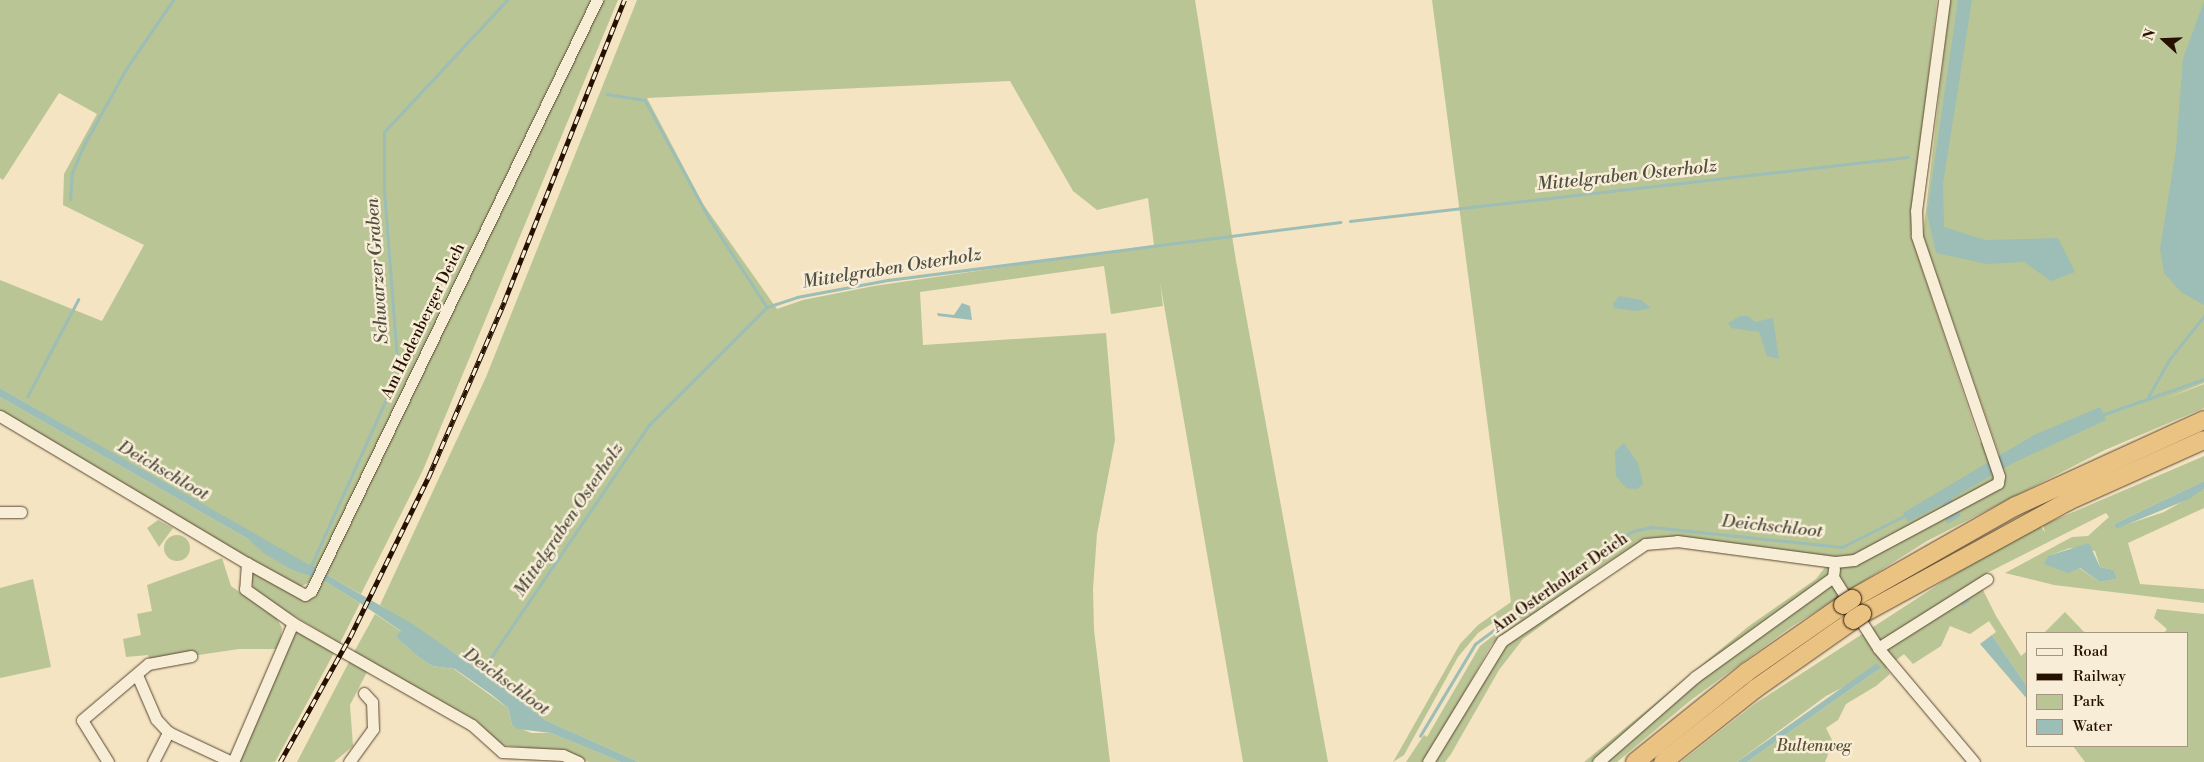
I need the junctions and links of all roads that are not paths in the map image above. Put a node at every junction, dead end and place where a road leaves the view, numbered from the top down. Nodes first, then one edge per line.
1 (597, 0) edge
2 (1944, 0) edge
3 (0, 416) edge
4 (2204, 420) edge
5 (2204, 440) edge
6 (0, 512) edge
7 (21, 512) dead end
8 (1835, 562) junction
9 (247, 563) junction
10 (1833, 577) junction
11 (1987, 579) dead end
12 (293, 623) junction
13 (1878, 648) junction
14 (191, 656) dead end
15 (137, 675) junction
16 (364, 693) dead end
17 (168, 732) junction
18 (502, 757) edge
19 (108, 762) edge
20 (153, 762) edge
21 (232, 762) edge
22 (349, 762) edge
23 (579, 762) edge
24 (1428, 762) edge
25 (1598, 762) edge
26 (1635, 762) edge
27 (1663, 762) edge
28 (1974, 762) edge

1 - 9 street, Am Hodenberger Deich
2 - 8 street, Am Osterholzer Deich
3 - 9 street, Am Hodenberger Deich
4 - 26 highway
5 - 27 highway
6 - 7 street
8 - 10 street
8 - 24 street, Am Osterholzer Deich
9 - 12 street
10 - 13 street
10 - 25 street
11 - 13 street
12 - 18 street
12 - 21 street
13 - 28 street
14 - 15 street
15 - 17 street
15 - 19 street
16 - 22 street
17 - 20 street
17 - 21 street
18 - 23 street

